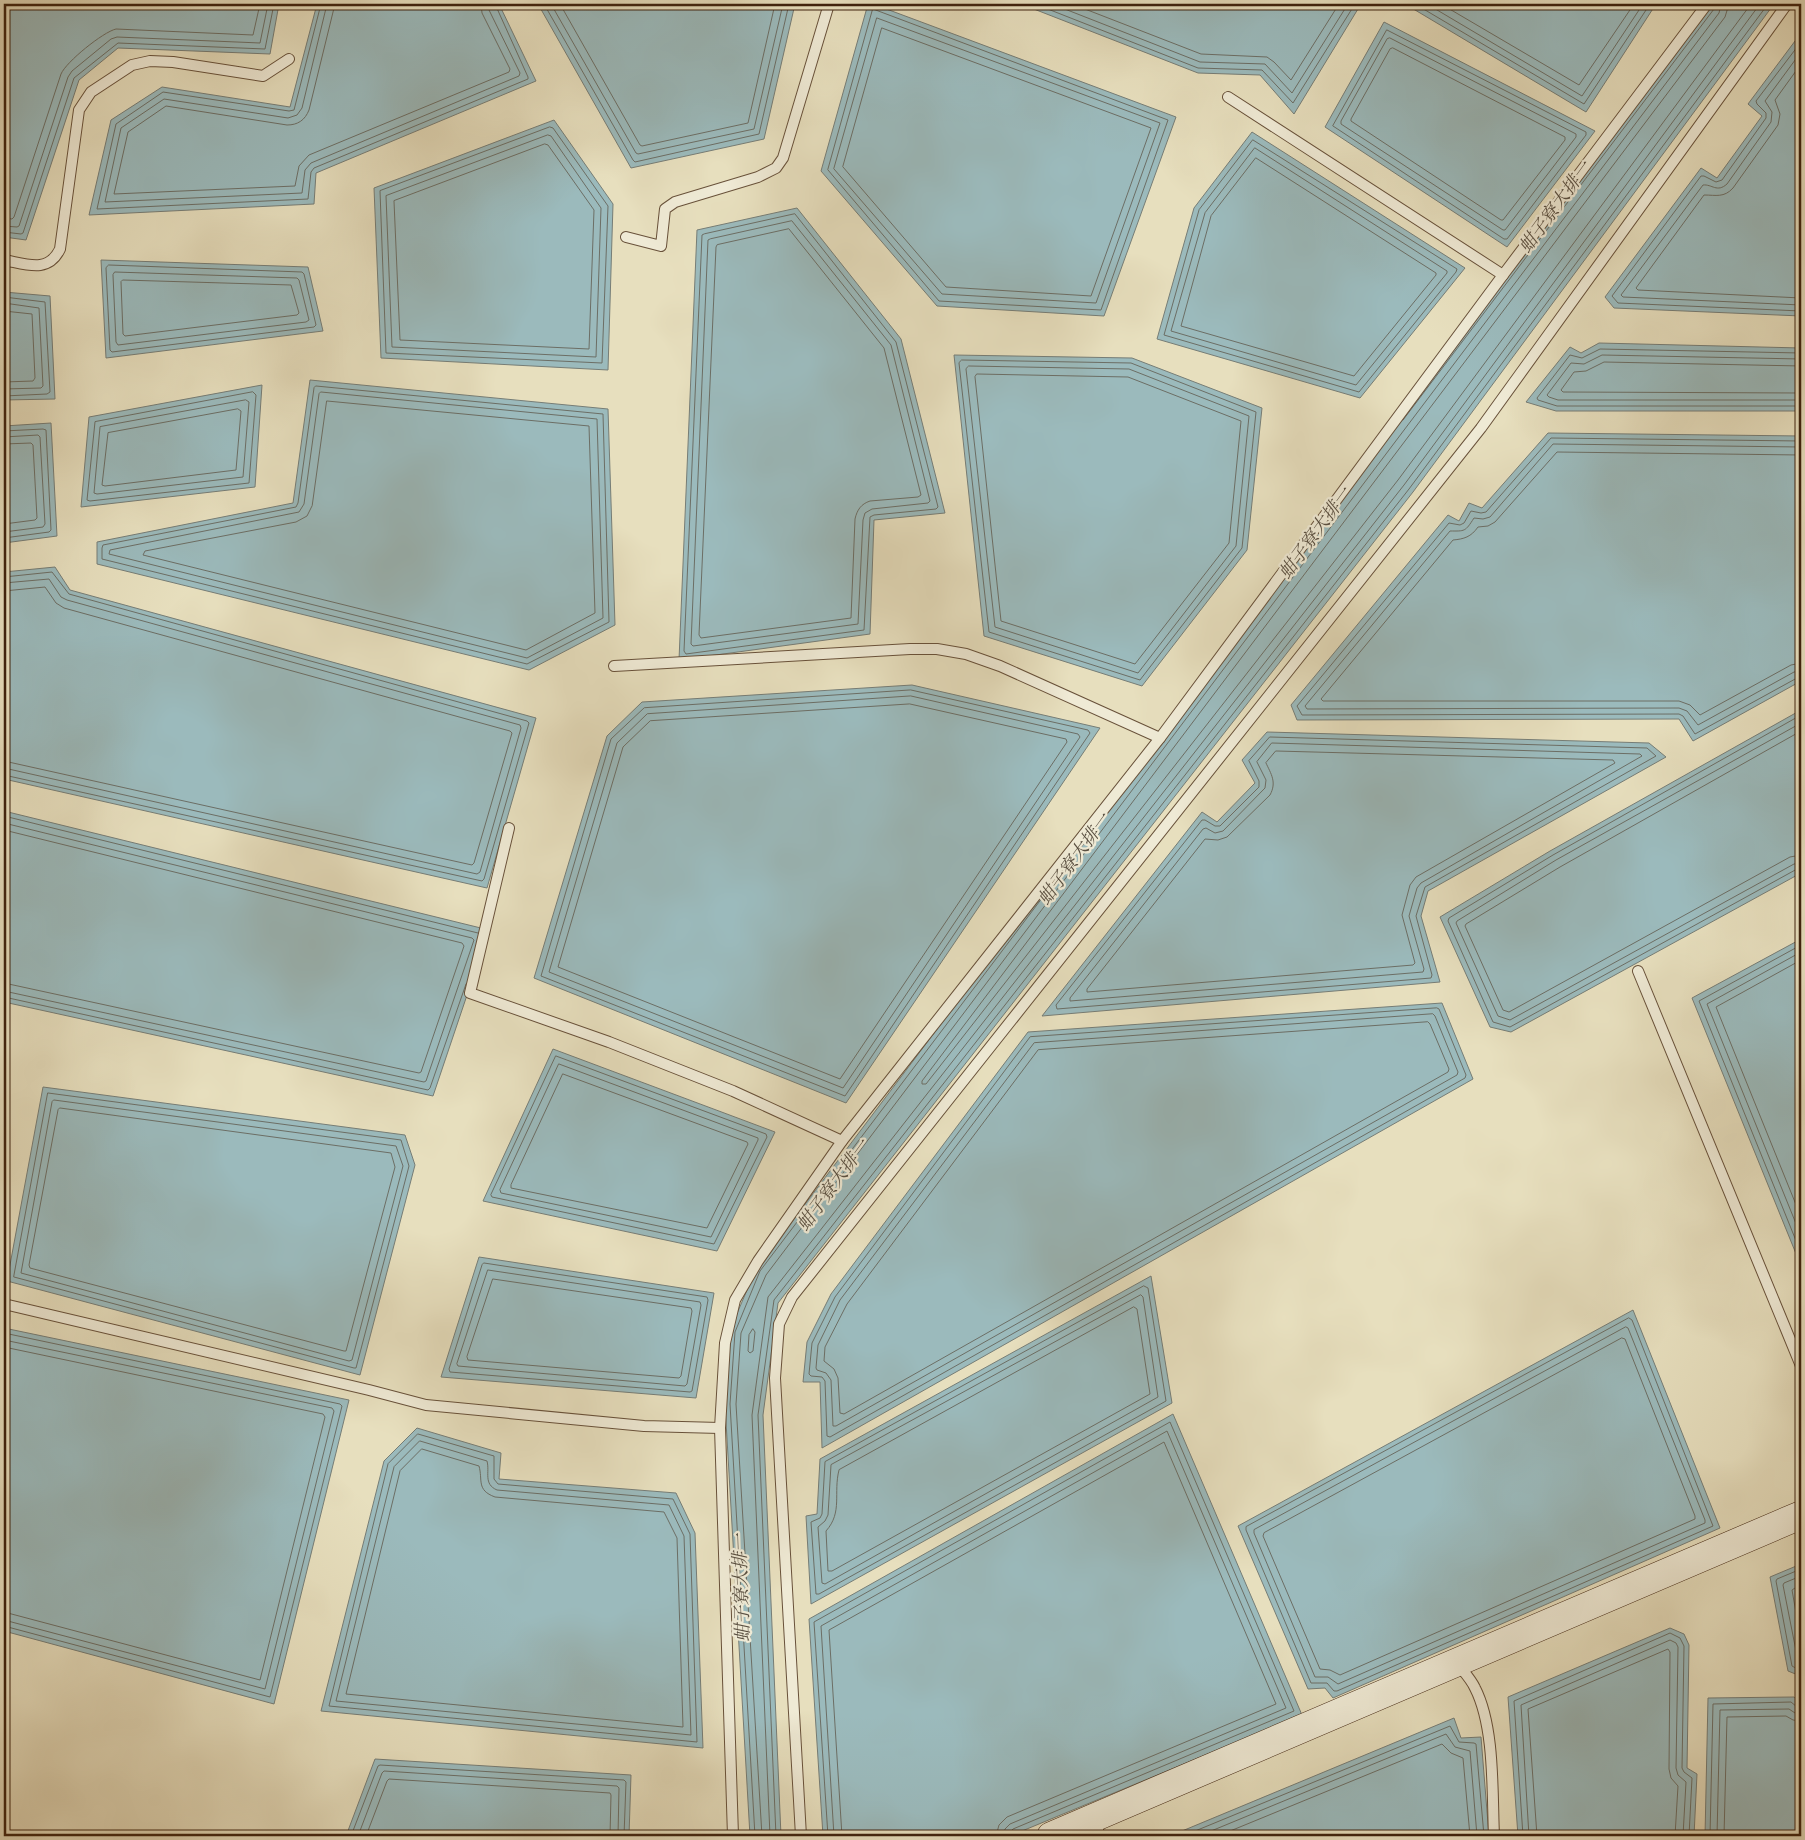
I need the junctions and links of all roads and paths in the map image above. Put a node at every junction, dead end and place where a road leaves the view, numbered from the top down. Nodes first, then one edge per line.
1 (828, 4) edge
2 (1707, 4) edge
3 (1786, 4) edge
4 (288, 59) dead end
5 (1228, 97) dead end
6 (626, 237) dead end
7 (4, 260) edge
8 (1503, 275) junction
9 (614, 666) dead end
10 (1160, 738) junction
11 (509, 828) dead end
12 (1638, 971) dead end
13 (4, 1062) edge
14 (4, 1070) edge
15 (842, 1141) junction
16 (4, 1304) edge
17 (1801, 1366) edge
18 (720, 1428) junction
19 (1801, 1515) edge
20 (1457, 1663) junction
21 (1097, 1827) edge
22 (733, 1836) edge
23 (801, 1836) edge
24 (1051, 1836) edge
25 (1494, 1836) edge

1 - 6 lane
2 - 8 lane
3 - 23 lane
4 - 7 lane
5 - 8 lane
8 - 10 lane
9 - 10 lane
10 - 15 lane
11 - 15 lane
12 - 17 lane
13 - 14 lane
15 - 18 lane
16 - 18 lane
18 - 22 lane
19 - 20 street
20 - 21 street
20 - 25 lane
21 - 24 street

